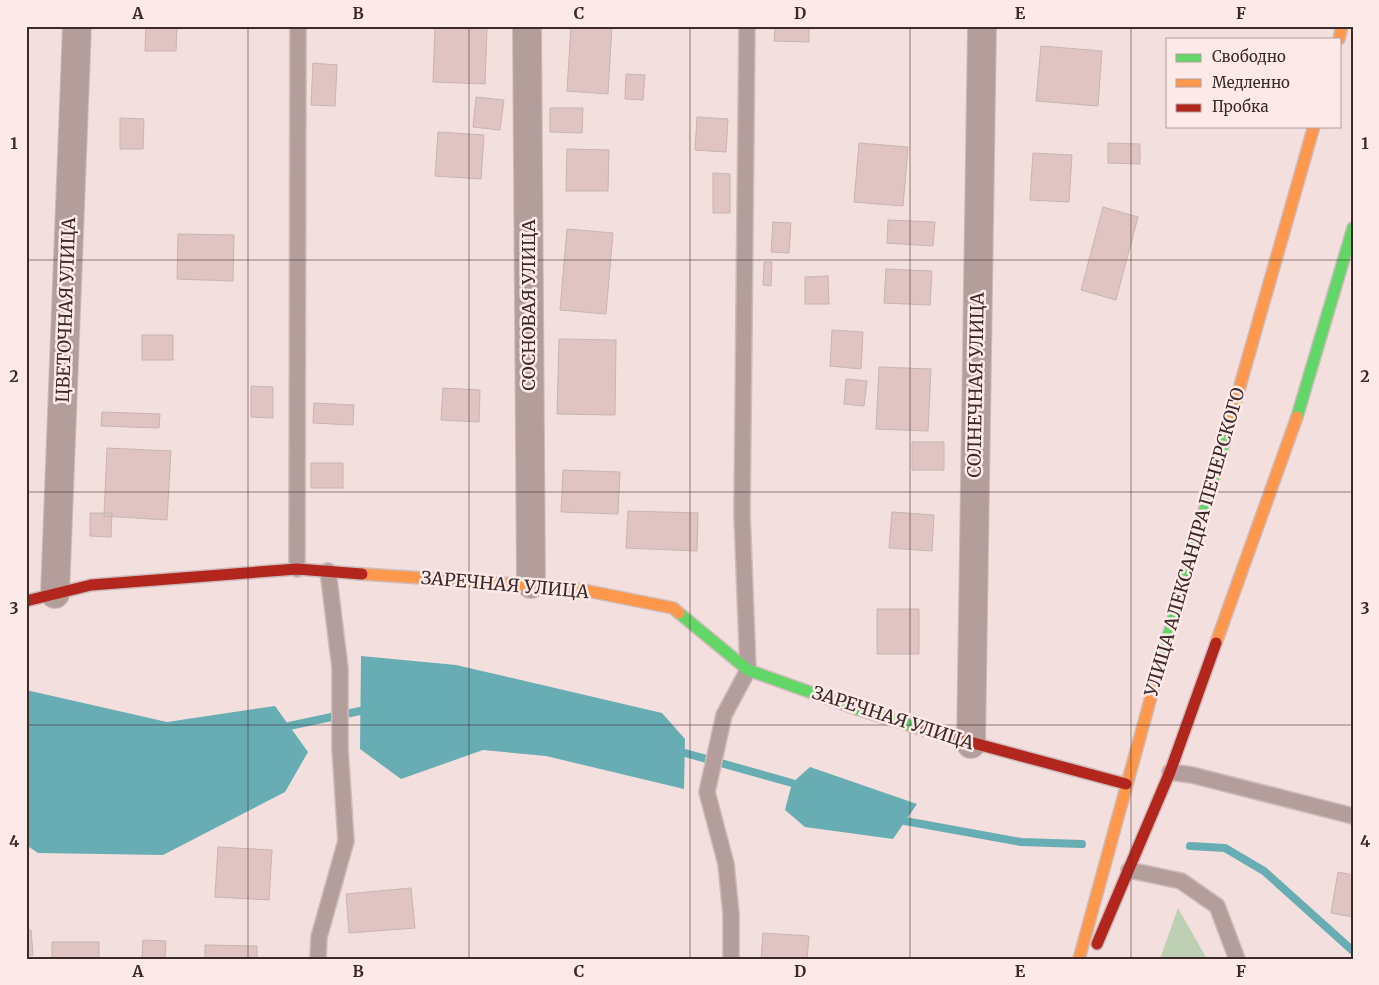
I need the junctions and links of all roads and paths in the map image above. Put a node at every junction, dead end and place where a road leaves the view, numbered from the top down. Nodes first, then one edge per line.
1 (77, 26) edge
2 (298, 26) edge
3 (527, 26) edge
4 (746, 26) edge
5 (982, 26) edge
6 (1313, 128) edge
7 (1353, 228) edge
8 (297, 569) junction
9 (328, 571) junction
10 (532, 584) junction
11 (55, 594) junction
12 (26, 601) edge
13 (748, 670) junction
14 (971, 744) junction
15 (1170, 772) junction
16 (1126, 784) junction
17 (1353, 816) edge
18 (1129, 870) junction
19 (318, 959) edge
20 (731, 959) edge
21 (1078, 959) edge
22 (1091, 959) edge
23 (1238, 959) edge

1 - 11 street, ЦВЕТОЧНАЯ УЛИЦА
2 - 8 lane
3 - 10 street, СОСНОВАЯ УЛИЦА
4 - 13 lane
5 - 14 street, СОЛНЕЧНАЯ УЛИЦА
6 - 16 street, УЛИЦА АЛЕКСАНДРА ПЕЧЕРСКОГО
7 - 15 street
8 - 9 street, ЗАРЕЧНАЯ УЛИЦА
8 - 11 street, ЗАРЕЧНАЯ УЛИЦА
9 - 10 street, ЗАРЕЧНАЯ УЛИЦА
9 - 19 lane
10 - 13 street, ЗАРЕЧНАЯ УЛИЦА
11 - 12 street, ЗАРЕЧНАЯ УЛИЦА
13 - 14 street, ЗАРЕЧНАЯ УЛИЦА
13 - 20 lane
14 - 16 street, ЗАРЕЧНАЯ УЛИЦА
15 - 17 lane
15 - 18 street
16 - 21 street, УЛИЦА АЛЕКСАНДРА ПЕЧЕРСКОГО
18 - 22 street
18 - 23 lane

